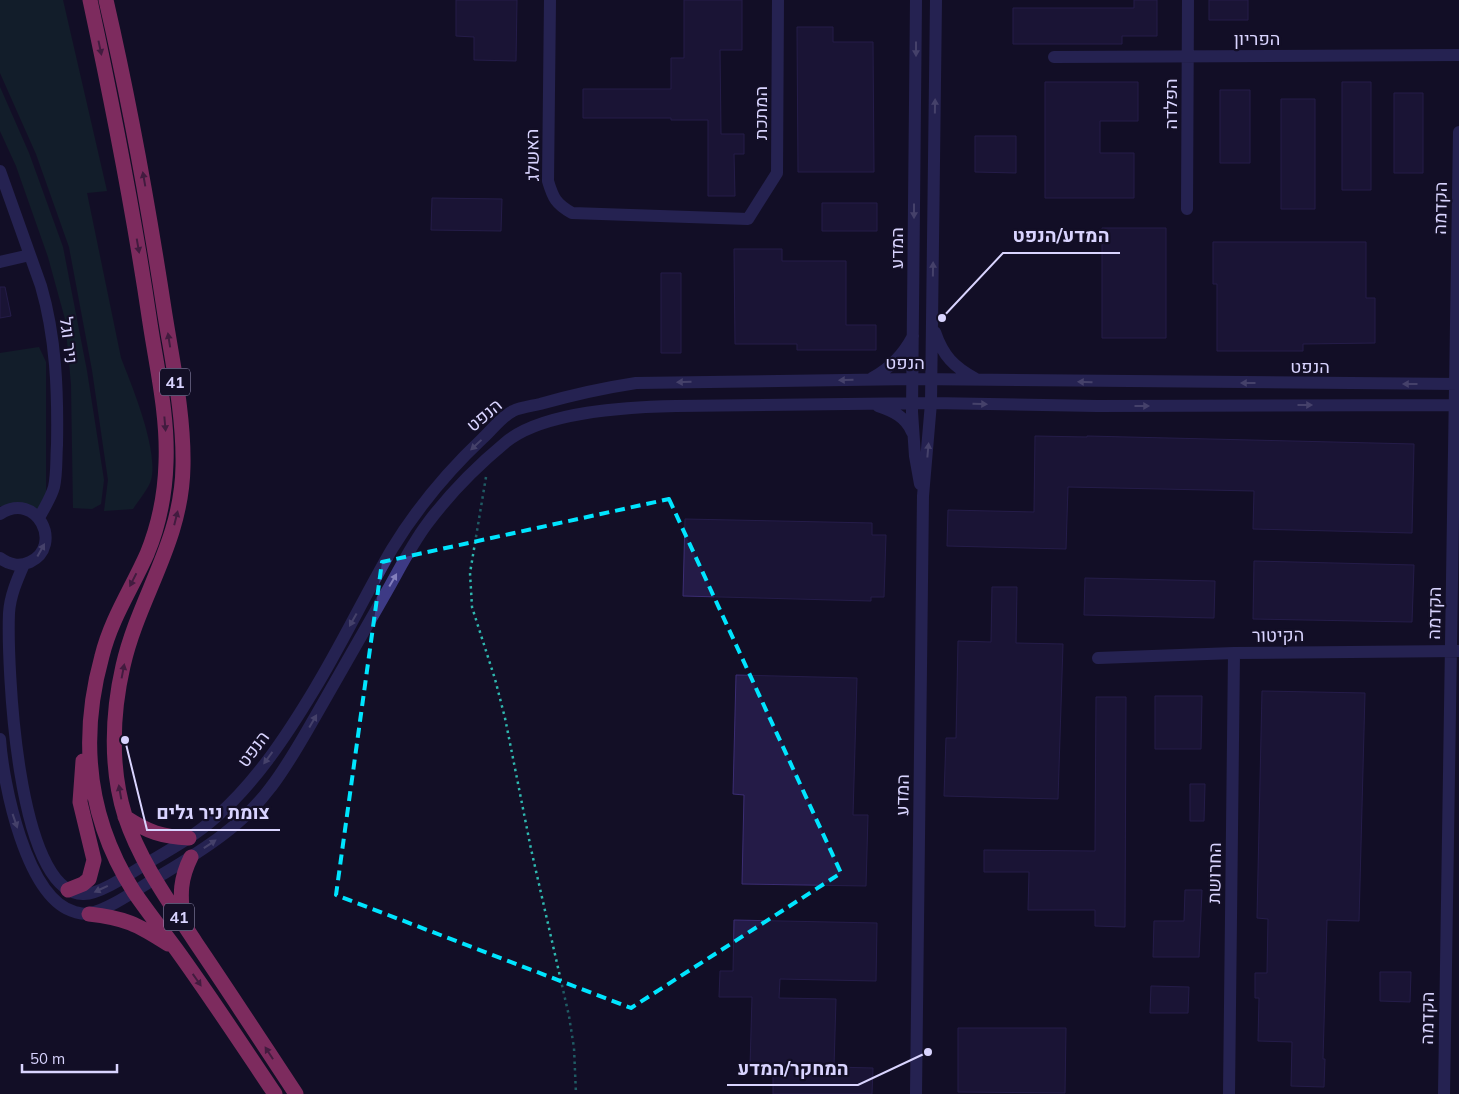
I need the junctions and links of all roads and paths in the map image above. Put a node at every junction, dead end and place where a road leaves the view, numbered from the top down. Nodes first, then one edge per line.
1 (90, 0) edge
2 (106, 0) edge
3 (550, 0) edge
4 (778, 0) edge
5 (916, 0) edge
6 (936, 0) edge
7 (1188, 0) edge
8 (1459, 55) edge
9 (1188, 56) junction
10 (1054, 57) dead end
11 (1459, 132) edge
12 (0, 171) edge
13 (1187, 209) dead end
14 (748, 219) joint
15 (30, 255) junction
16 (0, 262) edge
17 (933, 326) junction
18 (913, 336) junction
19 (913, 379) junction
20 (932, 379) junction
21 (869, 380) junction
22 (978, 380) junction
23 (1457, 384) edge
24 (912, 403) junction
25 (931, 403) junction
26 (871, 404) junction
27 (1457, 405) edge
28 (912, 433) junction
29 (490, 456) junction
30 (923, 496) junction
31 (0, 514) edge
32 (39, 518) junction
33 (0, 558) edge
34 (24, 564) junction
35 (5, 611) edge
36 (1455, 650) edge
37 (1234, 653) junction
38 (1098, 658) dead end
39 (90, 732) junction
40 (0, 739) edge
41 (125, 817) junction
42 (189, 838) junction
43 (191, 857) junction
44 (146, 863) junction
45 (126, 876) junction
46 (155, 878) junction
47 (68, 890) junction
48 (134, 892) junction
49 (89, 914) junction
50 (183, 923) junction
51 (176, 949) junction
52 (275, 1094) edge
53 (296, 1094) edge
54 (576, 1094) edge
55 (916, 1094) edge
56 (1229, 1094) edge
57 (1444, 1094) edge

1 -> 39 highway, 41
41 -> 2 highway, 41
3 - 14 street, האשלג
4 - 14 street, המתכת
5 -> 18 street, המדע
17 -> 6 street, המדע
7 - 9 street, הפלדה
8 - 9 street, הפריון
9 - 10 street, הפריון
9 - 13 street, הפלדה
11 - 23 street, הקדמה
12 - 15 street, ניר וגל
15 - 16 street
15 - 32 street, ניר וגל
17 - 20 street, המדע
17 - 22 street
18 - 19 street, המדע
18 - 21 street
19 - 20 street, הנפט
19 - 21 street, הנפט
19 - 24 street, המדע
20 - 22 street, הנפט
20 - 25 street, המדע
21 -> 42 street, הנפט
23 -> 22 street, הנפט
23 - 27 street, הקדמה
24 - 25 street, הנפט
24 - 26 street, הנפט
24 - 28 street, המדע
25 -> 27 street, הנפט
30 -> 25 street, המדע
26 - 28 street
26 - 29 street, הנפט
27 - 36 street, הקדמה
28 - 30 street, המדע
43 -> 29 street, הנפט
29 - 54 path
30 - 55 street, המדע
31 - 32 street
34 -> 32 street
33 - 34 street
34 - 35 street
35 - 47 street
36 - 37 street, הקיטור
36 - 57 street, הקדמה
37 - 38 street, הקיטור
37 - 56 street, החרושת
39 - 45 highway, 41
39 - 47 highway
40 -> 49 street
41 - 42 highway
41 - 44 highway, 41
42 - 44 street, הנפט
43 - 46 street, הנפט
43 - 50 highway
44 - 45 street, הנפט
44 - 46 highway, 41
45 -> 47 street, הנפט
45 - 48 highway, 41
46 - 48 street, הנפט
46 - 50 highway, 41
48 - 49 street, הנפט
48 - 51 highway, 41
49 - 51 highway
53 -> 50 highway, 41
51 -> 52 highway, 41

